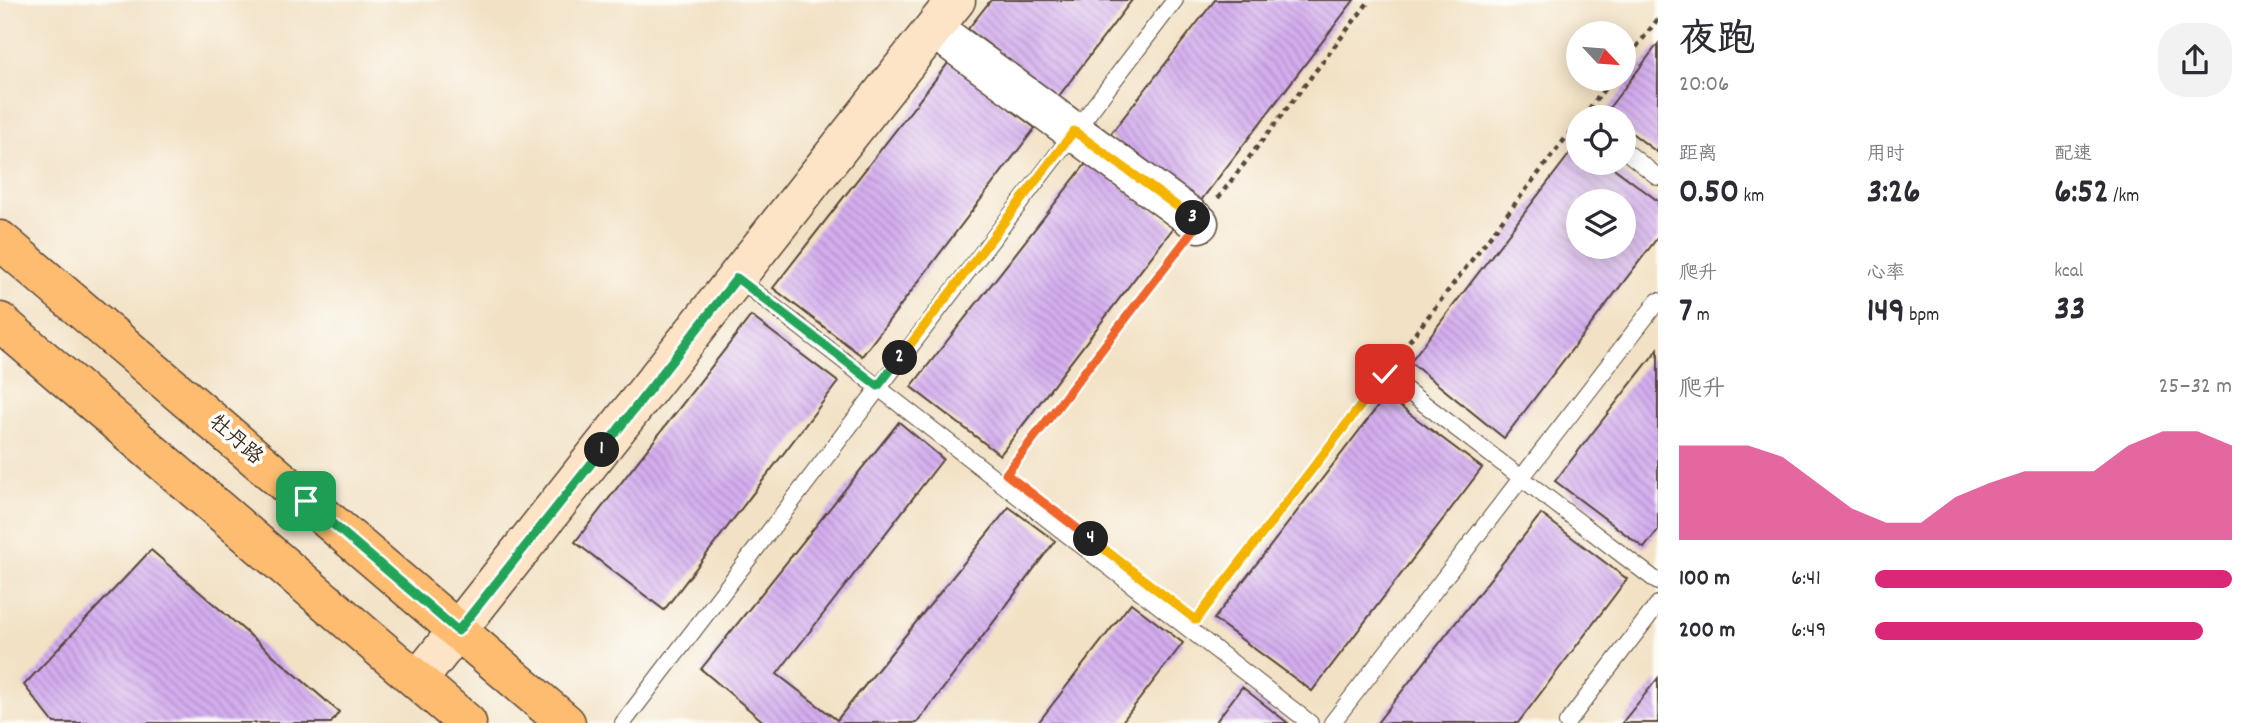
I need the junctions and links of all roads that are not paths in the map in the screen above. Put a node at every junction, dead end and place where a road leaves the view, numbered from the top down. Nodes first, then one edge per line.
1 (1175, 0) edge
2 (945, 14) edge
3 (1074, 131) junction
4 (1636, 160) edge
5 (1658, 177) edge
6 (1199, 223) road end
7 (0, 240) edge
8 (737, 278) junction
9 (1658, 301) edge
10 (0, 322) edge
11 (1385, 374) road end
12 (878, 386) junction
13 (1522, 478) junction
14 (1658, 582) edge
15 (1658, 604) edge
16 (458, 631) junction
17 (418, 680) junction
18 (467, 723) edge
19 (566, 723) edge
20 (623, 723) edge
21 (1310, 723) edge
22 (1332, 723) edge
23 (1567, 723) edge

1 - 3 lane
2 - 3 street
2 - 8 main road
3 - 6 street
3 - 12 lane
4 - 5 lane
7 - 16 main road, 牡丹路
8 - 12 lane
8 - 16 main road
9 - 13 lane
10 - 17 main road
11 - 13 lane
12 - 20 lane
12 - 21 lane
13 - 14 lane
13 - 22 lane
15 - 23 lane
16 - 17 main road
16 - 19 main road, 牡丹路
17 - 18 main road

